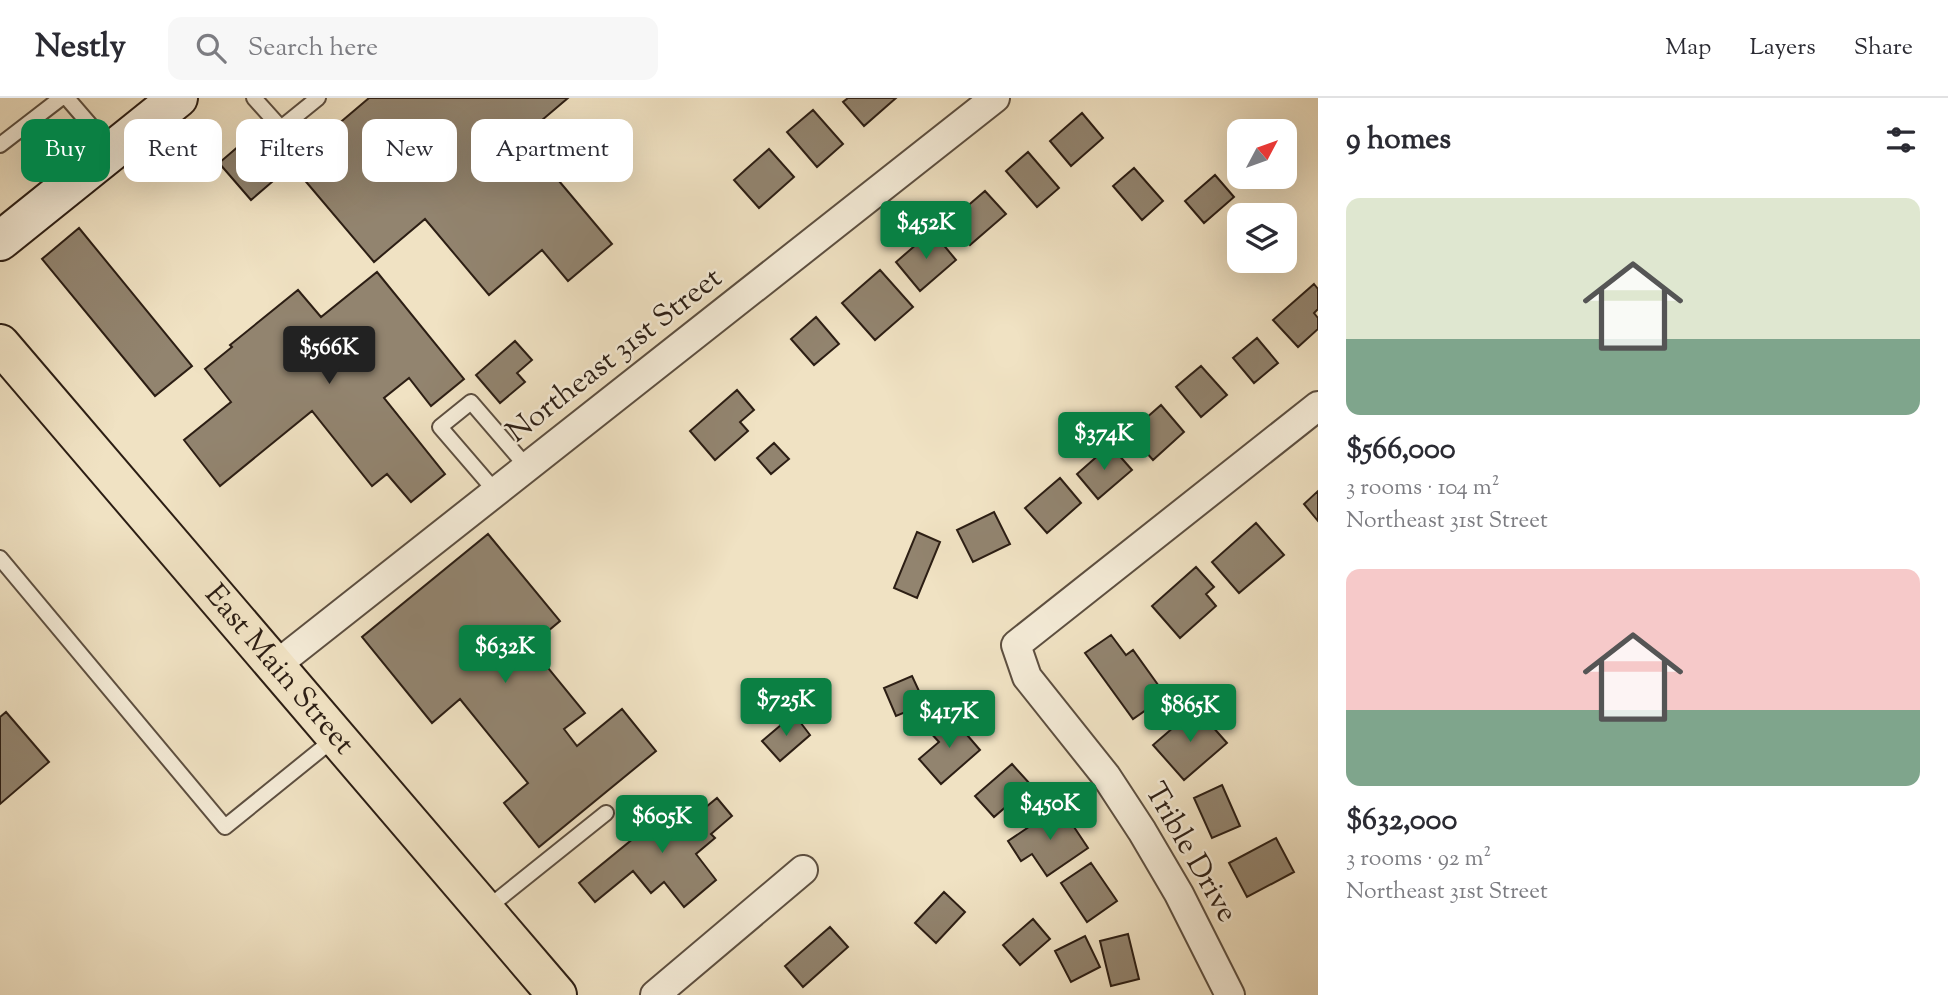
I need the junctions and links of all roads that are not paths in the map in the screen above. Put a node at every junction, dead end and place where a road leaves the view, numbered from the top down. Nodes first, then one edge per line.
1 (61, 98) edge
2 (67, 98) edge
3 (178, 98) edge
4 (254, 98) edge
5 (318, 98) edge
6 (995, 98) edge
7 (0, 145) edge
8 (112, 150) junction
9 (0, 241) edge
10 (0, 344) edge
11 (1318, 406) edge
12 (527, 467) junction
13 (496, 492) junction
14 (0, 558) edge
15 (275, 666) junction
16 (336, 737) junction
17 (606, 813) dead end
18 (803, 870) dead end
19 (484, 911) junction
20 (557, 995) edge
21 (655, 995) edge
22 (1230, 995) edge

1 - 7 lane
2 - 8 lane
3 - 8 main road
4 - 5 lane
6 - 12 street, Northeast 31st Street
8 - 9 main road
10 - 15 main road, East Main Street
11 - 22 street, Trible Drive
12 - 13 street, Northeast 31st Street
12 - 13 lane
13 - 15 street, Northeast 31st Street
14 - 16 lane
15 - 16 main road, East Main Street
16 - 19 main road, East Main Street
17 - 19 lane
18 - 21 street
19 - 20 main road, East Main Street

